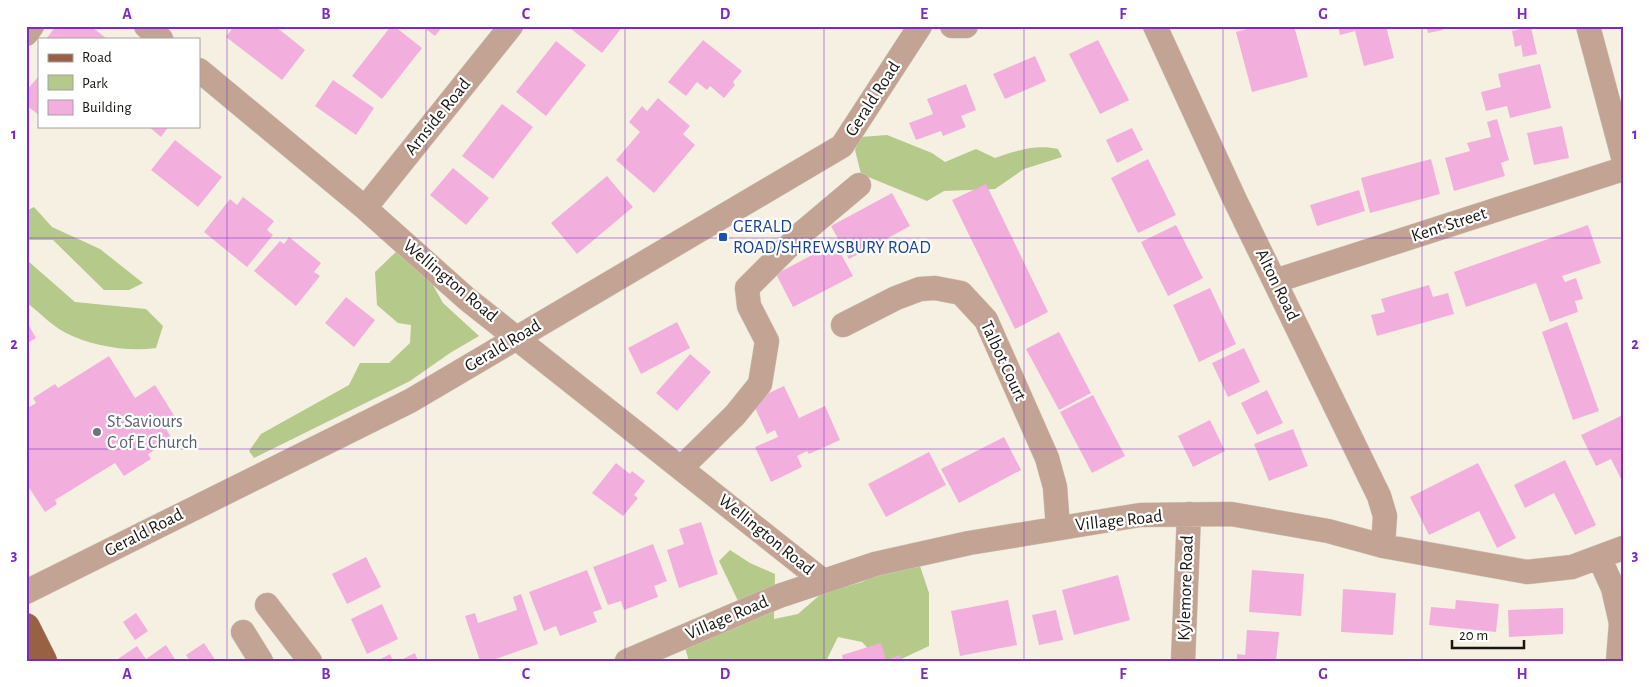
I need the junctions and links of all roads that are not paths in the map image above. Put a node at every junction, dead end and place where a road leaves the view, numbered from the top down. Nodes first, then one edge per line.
1 (32, 26) edge
2 (146, 26) edge
3 (511, 26) edge
4 (920, 26) edge
5 (952, 26) edge
6 (966, 26) edge
7 (1155, 26) edge
8 (1588, 26) edge
9 (26, 34) edge
10 (160, 38) edge
11 (200, 71) edge
12 (1623, 157) edge
13 (1623, 169) edge
14 (859, 185) dead end
15 (365, 208) junction
16 (1275, 281) junction
17 (843, 325) dead end
18 (518, 337) junction
19 (681, 468) junction
20 (1189, 514) junction
21 (1058, 528) junction
22 (1383, 546) junction
23 (1623, 548) edge
24 (1599, 557) junction
25 (823, 581) junction
26 (26, 592) edge
27 (267, 605) dead end
28 (243, 632) dead end
29 (1620, 657) edge
30 (261, 661) edge
31 (310, 661) edge
32 (627, 661) edge
33 (1183, 661) edge

1 - 9 street
2 - 10 street
3 - 15 street, Arnside Road
4 - 18 street, Gerald Road
5 - 6 street
7 - 16 street, Alton Road
8 - 12 street
11 - 15 street, Wellington Road
13 - 16 street, Kent Street
14 - 19 street
15 - 18 street, Wellington Road
16 - 22 street, Alton Road
17 - 21 street, Talbot Court
18 - 19 street, Wellington Road
18 - 26 street, Gerald Road
19 - 25 street, Wellington Road
20 - 21 street, Village Road
20 - 22 street, Village Road
20 - 33 street, Kylemore Road
21 - 25 street, Village Road
22 - 24 street, Village Road
23 - 24 street, Village Road
24 - 29 street
25 - 32 street, Village Road
27 - 31 street
28 - 30 street

